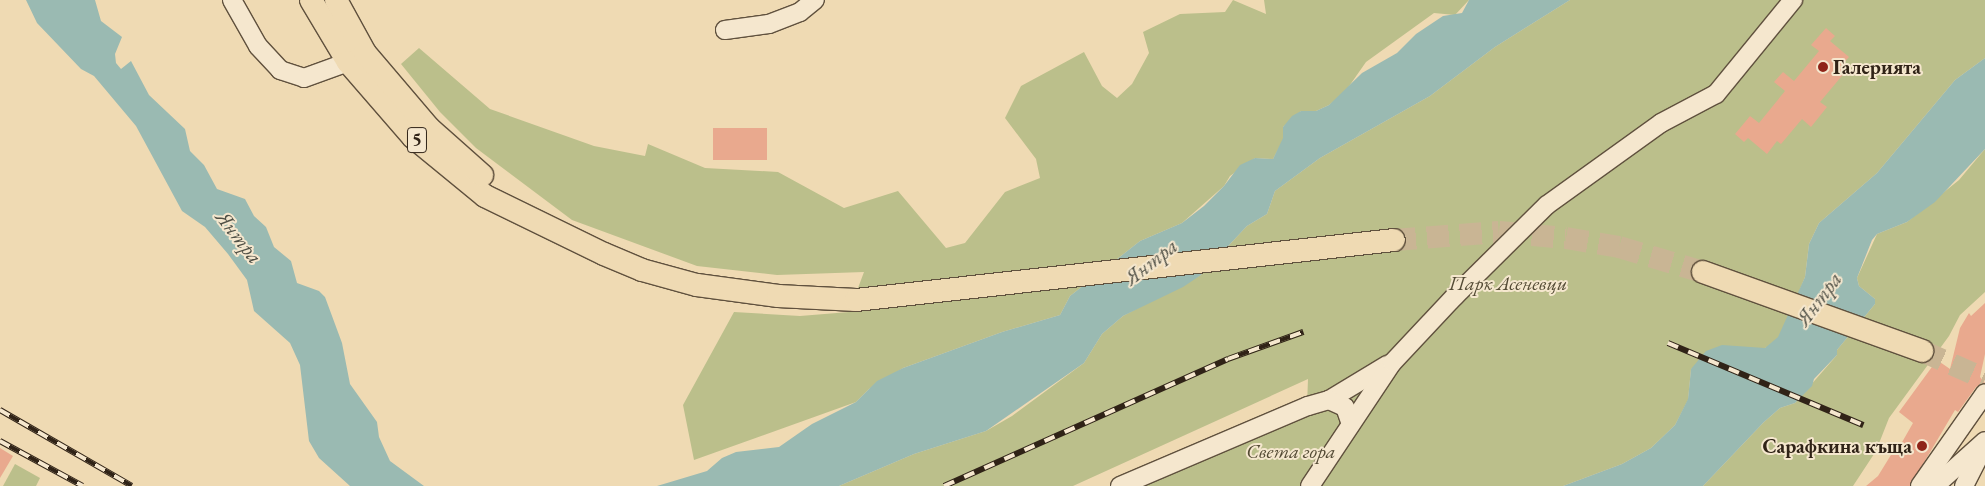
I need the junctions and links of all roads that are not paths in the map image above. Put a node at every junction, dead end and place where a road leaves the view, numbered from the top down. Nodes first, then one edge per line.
1 (232, 0) edge
2 (304, 0) edge
3 (311, 0) edge
4 (336, 0) edge
5 (815, 0) edge
6 (1793, 0) edge
7 (725, 30) dead end
8 (331, 36) junction
9 (348, 62) junction
10 (565, 234) junction
11 (1394, 240) tunnel mouth
12 (1703, 272) tunnel mouth
13 (1912, 347) tunnel mouth
14 (1392, 363) junction
15 (1985, 393) edge
16 (1328, 400) junction
17 (1351, 424) junction
18 (1985, 441) edge
19 (1985, 446) edge
20 (1120, 486) edge
21 (1310, 486) edge
22 (1920, 486) edge
23 (1934, 486) edge
24 (1964, 486) edge

1 - 9 street
2 - 8 main road
3 - 8 main road, 5
4 - 10 main road, 5
5 - 7 street
6 - 14 street
8 - 9 main road, 5
9 - 10 main road, 5
10 - 11 main road, 5
12 - 13 main road
14 - 16 street
14 - 17 street
15 - 22 street
16 - 17 street
16 - 20 street
17 - 21 street
18 - 23 street
19 - 24 street

